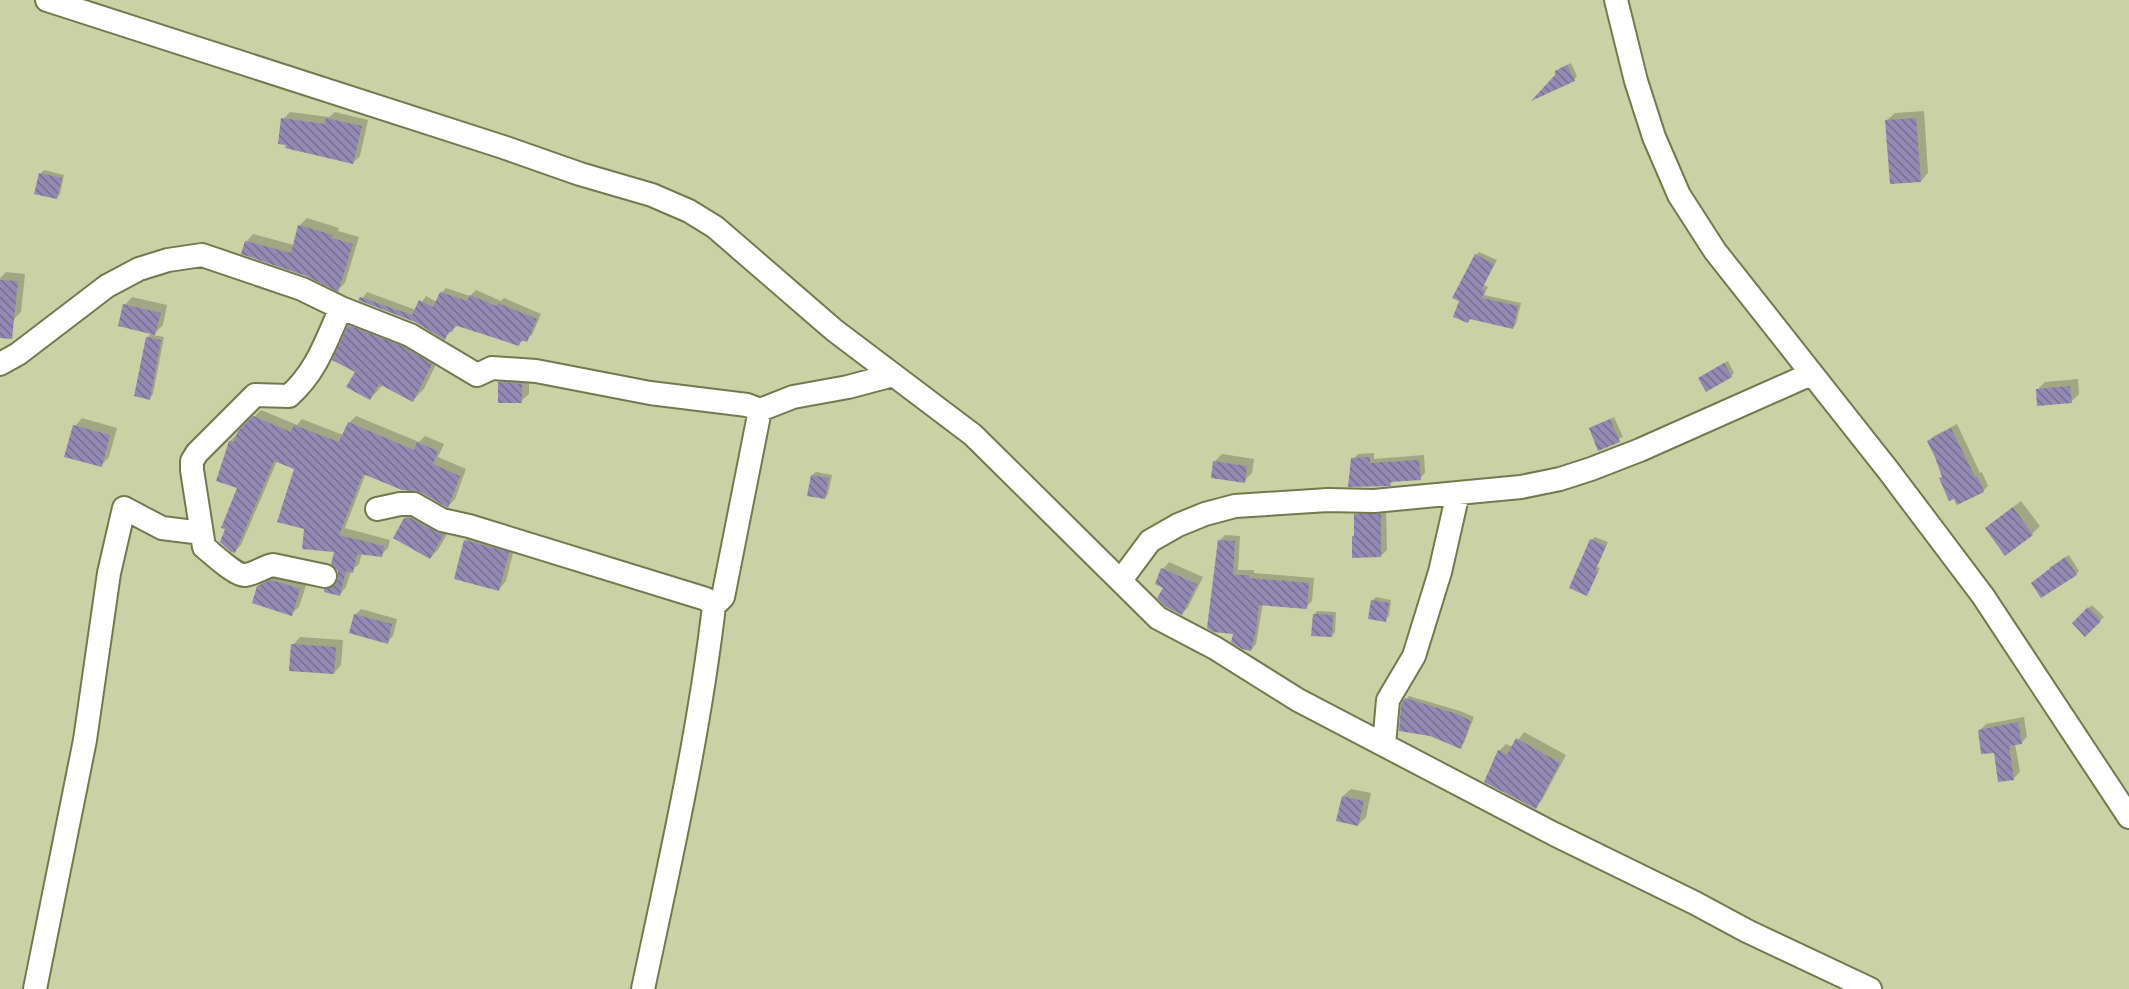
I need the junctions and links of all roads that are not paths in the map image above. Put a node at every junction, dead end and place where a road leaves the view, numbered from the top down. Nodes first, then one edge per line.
1 (47, 0) edge
2 (1616, 0) edge
3 (341, 308) junction
4 (0, 364) edge
5 (1811, 374) junction
6 (893, 375) junction
7 (760, 410) junction
8 (1458, 493) junction
9 (377, 509) dead end
10 (202, 534) junction
11 (325, 576) dead end
12 (1121, 580) junction
13 (714, 606) junction
14 (1384, 745) junction
15 (2129, 817) edge
16 (35, 989) edge
17 (643, 989) edge
18 (1870, 989) edge

1 - 6 street
2 - 5 street
3 - 4 street
3 - 7 street
3 - 10 street
5 - 8 street
5 - 15 street
6 - 7 street
6 - 12 street
7 - 13 street
8 - 12 street
8 - 14 street
9 - 13 street
10 - 11 street
10 - 16 street
12 - 14 street
13 - 17 street
14 - 18 street

